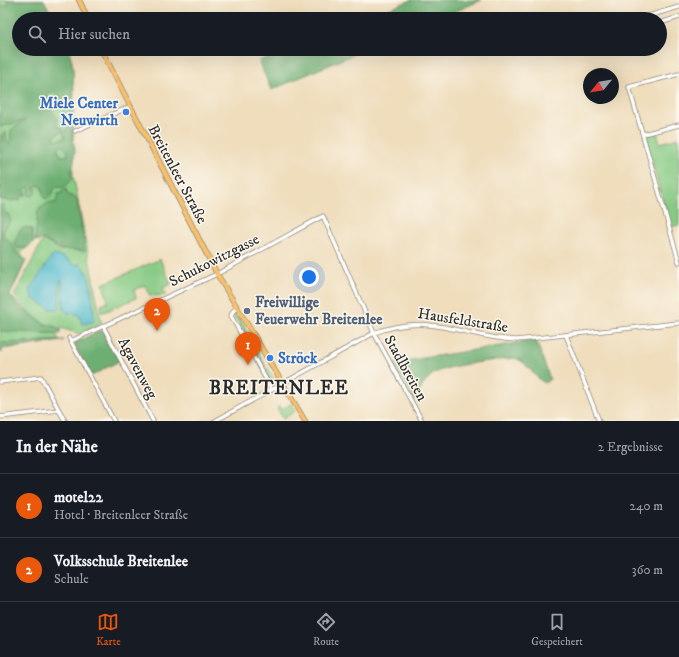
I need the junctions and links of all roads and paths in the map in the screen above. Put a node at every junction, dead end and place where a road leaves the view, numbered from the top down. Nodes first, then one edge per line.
1 (79, 0) edge
2 (679, 7) edge
3 (85, 12) edge
4 (662, 12) edge
5 (679, 17) edge
6 (667, 20) edge
7 (104, 56) edge
8 (679, 74) edge
9 (129, 107) junction
10 (679, 125) edge
11 (75, 131) dead end
12 (642, 134) junction
13 (323, 216) joint
14 (679, 262) edge
15 (217, 274) junction
16 (236, 309) junction
17 (679, 323) edge
18 (103, 326) junction
19 (374, 333) junction
20 (566, 335) junction
21 (0, 382) edge
22 (281, 384) junction
23 (272, 390) junction
24 (59, 410) junction
25 (0, 417) edge
26 (65, 421) edge
27 (114, 421) edge
28 (153, 421) edge
29 (215, 421) edge
30 (305, 421) edge
31 (422, 421) edge
32 (599, 421) edge

1 - 3 main road
2 - 4 street
5 - 6 street
7 - 9 main road, Breitenleer Straße
8 - 12 street
9 - 11 street
9 - 15 main road, Breitenleer Straße
10 - 12 street
12 - 14 street
13 - 15 street, Schukowitzgasse
13 - 19 street, Stadlbreiten
15 - 16 main road, Breitenleer Straße
15 - 18 street, Schukowitzgasse
16 - 22 main road, Breitenleer Straße
16 - 23 street, Breitenleer Straße
17 - 20 street, Hausfeldstraße
18 - 27 street, Schukowitzgasse
18 - 28 street, Agavenweg
19 - 20 street, Hausfeldstraße
19 - 22 street, Hausfeldstraße
19 - 31 street, Stadlbreiten
20 - 32 street
21 - 24 street
22 - 23 street, Hausfeldstraße
22 - 30 main road, Breitenleer Straße
23 - 29 street, Hausfeldstraße
24 - 25 street
24 - 26 street

